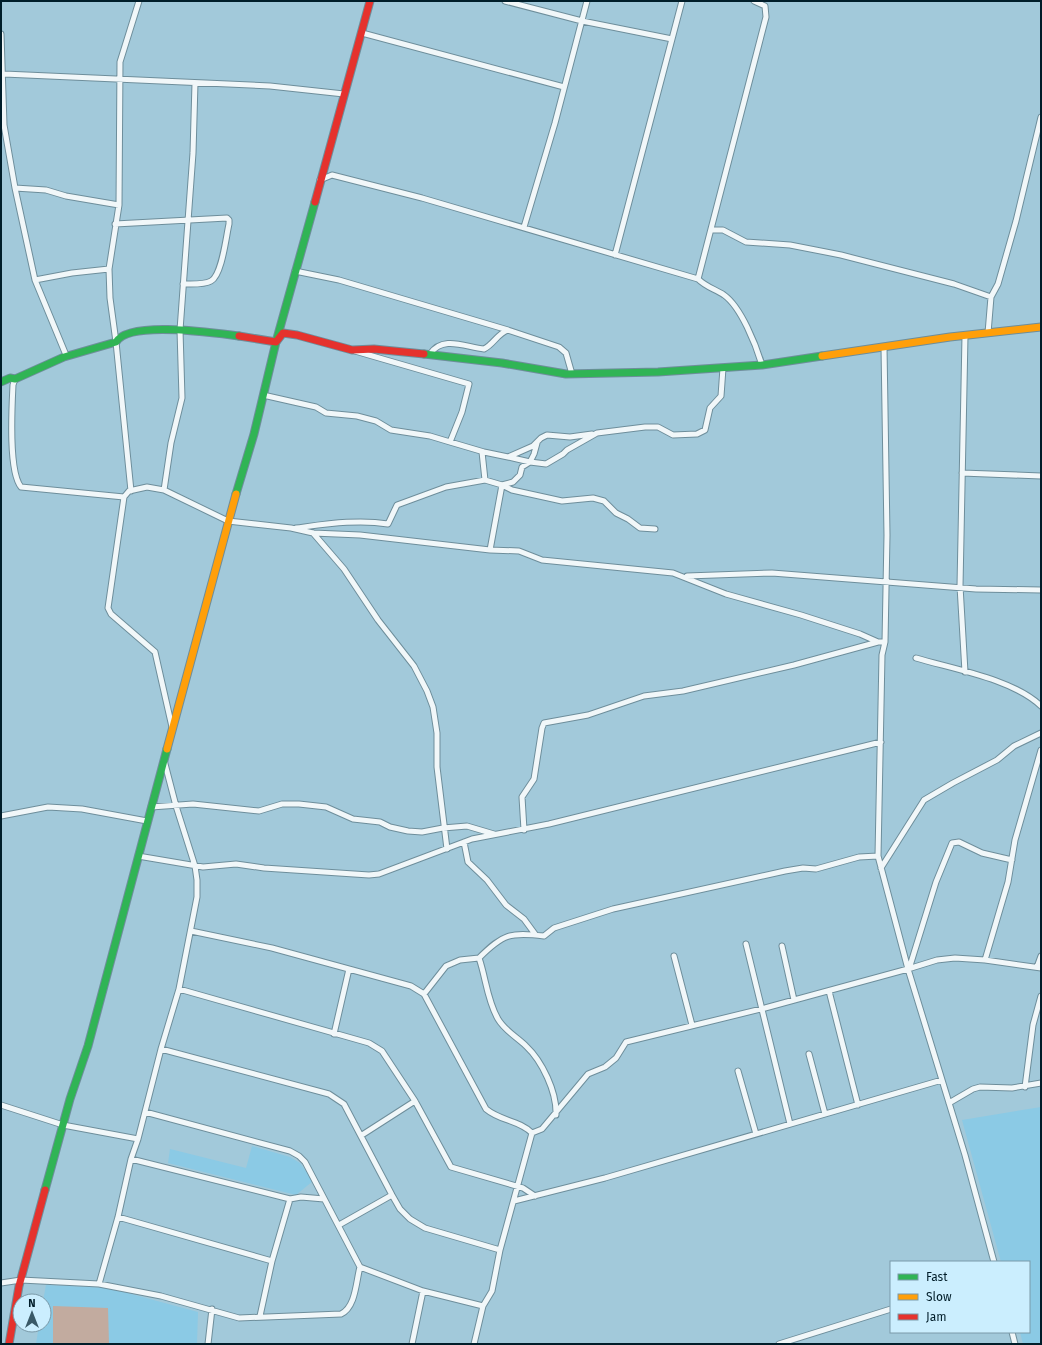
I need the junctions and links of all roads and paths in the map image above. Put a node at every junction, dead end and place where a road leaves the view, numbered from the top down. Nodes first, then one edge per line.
1 (139, 1) edge
2 (370, 1) edge
3 (504, 1) edge
4 (587, 1) edge
5 (682, 1) edge
6 (754, 1) edge
7 (582, 21) junction
8 (362, 33) junction
9 (1, 34) edge
10 (672, 38) junction
11 (4, 74) junction
12 (119, 80) junction
13 (194, 82) junction
14 (564, 87) junction
15 (344, 94) junction
16 (1041, 117) edge
17 (320, 180) junction
18 (15, 188) junction
19 (119, 205) junction
20 (187, 220) junction
21 (115, 224) junction
22 (524, 228) junction
23 (712, 230) junction
24 (615, 255) junction
25 (109, 269) junction
26 (295, 271) junction
27 (698, 279) junction
28 (35, 280) junction
29 (183, 284) junction
30 (991, 297) junction
31 (1041, 327) edge
32 (180, 330) junction
33 (508, 330) junction
34 (988, 333) junction
35 (965, 336) junction
36 (116, 342) junction
37 (276, 342) junction
38 (884, 347) junction
39 (352, 350) junction
40 (430, 354) junction
41 (66, 355) junction
42 (762, 365) junction
43 (723, 368) junction
44 (572, 374) junction
45 (15, 379) junction
46 (1, 382) edge
47 (264, 396) junction
48 (597, 433) junction
49 (450, 442) junction
50 (537, 443) junction
51 (482, 452) junction
52 (508, 457) junction
53 (530, 462) junction
54 (962, 472) junction
55 (1041, 476) edge
56 (486, 480) junction
57 (502, 485) junction
58 (164, 490) junction
59 (131, 491) junction
60 (124, 497) junction
61 (228, 521) junction
62 (291, 528) junction
63 (654, 529) dead end
64 (313, 533) junction
65 (490, 550) junction
66 (684, 576) junction
67 (886, 583) junction
68 (960, 586) junction
69 (1041, 590) edge
70 (878, 642) junction
71 (885, 642) junction
72 (916, 658) dead end
73 (964, 672) junction
74 (1041, 706) edge
75 (172, 728) junction
76 (1041, 733) edge
77 (881, 742) junction
78 (1041, 750) edge
79 (164, 759) junction
80 (176, 806) junction
81 (151, 807) junction
82 (1, 816) edge
83 (147, 821) junction
84 (443, 828) junction
85 (524, 830) junction
86 (496, 834) junction
87 (464, 842) junction
88 (447, 849) junction
89 (138, 856) junction
90 (878, 856) junction
91 (1012, 860) junction
92 (195, 866) junction
93 (881, 868) junction
94 (191, 931) junction
95 (535, 934) junction
96 (746, 944) dead end
97 (782, 946) dead end
98 (674, 956) dead end
99 (1041, 956) edge
100 (479, 958) junction
101 (985, 960) junction
102 (1039, 968) edge
103 (349, 969) junction
104 (908, 970) junction
105 (179, 989) junction
106 (829, 991) junction
107 (424, 994) junction
108 (1041, 996) edge
109 (794, 1000) junction
110 (761, 1009) junction
111 (692, 1025) junction
112 (334, 1034) junction
113 (161, 1049) junction
114 (809, 1054) dead end
115 (738, 1071) dead end
116 (942, 1080) junction
117 (1041, 1083) edge
118 (1025, 1087) junction
119 (415, 1101) junction
120 (949, 1103) junction
121 (858, 1104) junction
122 (1, 1105) edge
123 (146, 1112) junction
124 (825, 1114) junction
125 (556, 1115) junction
126 (790, 1124) junction
127 (63, 1125) junction
128 (532, 1133) junction
129 (756, 1134) junction
130 (362, 1135) junction
131 (138, 1139) junction
132 (131, 1159) junction
133 (518, 1187) junction
134 (392, 1195) junction
135 (535, 1196) junction
136 (290, 1199) junction
137 (324, 1199) junction
138 (514, 1201) junction
139 (118, 1217) junction
140 (339, 1225) junction
141 (500, 1250) junction
142 (272, 1260) junction
143 (994, 1261) edge
144 (360, 1267) junction
145 (21, 1280) junction
146 (1, 1283) edge
147 (99, 1284) junction
148 (423, 1291) junction
149 (483, 1306) junction
150 (212, 1309) junction
151 (890, 1309) edge
152 (260, 1316) junction
153 (1012, 1333) edge
154 (9, 1344) edge
155 (208, 1344) edge
156 (412, 1344) edge
157 (474, 1344) edge
158 (779, 1344) edge
159 (1015, 1344) edge

1 - 12 street
2 - 8 street
3 - 7 street
4 - 7 street
5 - 10 street
6 - 23 street
7 - 10 street
7 - 14 street
8 - 14 street
8 - 15 street
9 - 11 street
10 - 24 street
11 - 12 street
11 - 18 street
12 - 13 street
12 - 19 street
13 - 15 street
13 - 20 street
14 - 22 street
15 - 17 street
16 - 30 street
17 - 22 street
17 - 26 street
18 - 19 street
18 - 28 street
19 - 21 street
20 - 21 street
20 - 29 street
20 - 29 street
21 - 25 street
22 - 24 street
23 - 27 street
23 - 30 street
24 - 27 street
25 - 28 street
25 - 36 street
26 - 33 street
26 - 37 street
27 - 42 street
28 - 41 street
29 - 32 street
30 - 34 street
31 - 34 street
32 - 36 street
32 - 37 street
32 - 58 street
33 - 40 street
33 - 44 street
34 - 35 street
35 - 38 street
35 - 54 street
36 - 41 street
36 - 59 street
37 - 39 street
37 - 47 street
38 - 42 street
38 - 67 street
39 - 40 street
39 - 49 street
40 - 44 street
41 - 45 street
42 - 43 street
43 - 44 street
43 - 48 street
45 - 46 street
45 - 60 street
47 - 49 street
47 - 61 street
48 - 50 street
48 - 53 street
49 - 51 street
50 - 52 street
50 - 53 street
51 - 52 street
51 - 56 street
52 - 53 street
53 - 57 street
54 - 55 street
54 - 68 street
56 - 57 street
56 - 62 street
57 - 63 street
57 - 65 street
58 - 59 street
58 - 61 street
59 - 60 street
60 - 75 street
61 - 62 street
61 - 75 street
62 - 64 street
64 - 65 street
64 - 84 street
65 - 66 street
66 - 67 street
66 - 70 street
67 - 68 street
67 - 71 street
68 - 69 street
68 - 73 street
70 - 71 street
70 - 85 street
71 - 77 street
72 - 73 street
73 - 74 street
75 - 79 street
76 - 93 street
77 - 85 street
77 - 90 street
78 - 91 street
79 - 80 street
79 - 81 street
80 - 81 street
80 - 84 street
80 - 92 street
81 - 83 street
82 - 83 street
83 - 89 street
84 - 86 street
84 - 88 street
85 - 86 street
86 - 87 street
87 - 88 street
87 - 95 street
88 - 92 street
89 - 92 street
89 - 127 street
90 - 93 street
90 - 95 street
91 - 101 street
91 - 104 street
92 - 94 street
93 - 104 street
94 - 103 street
94 - 105 street
95 - 100 street
96 - 110 street
97 - 109 street
98 - 111 street
99 - 102 street
100 - 107 street
100 - 125 street
101 - 102 street
101 - 104 street
103 - 107 street
103 - 112 street
104 - 106 street
104 - 116 street
105 - 112 street
105 - 113 street
106 - 109 street
106 - 121 street
107 - 128 street
108 - 118 street
109 - 110 street
110 - 111 street
110 - 126 street
111 - 125 street
112 - 119 street
113 - 123 street
113 - 130 street
114 - 124 street
115 - 129 street
116 - 120 street
116 - 121 street
117 - 118 street
118 - 120 street
119 - 130 street
119 - 133 street
120 - 143 street
121 - 124 street
122 - 127 street
123 - 131 street
123 - 137 street
124 - 126 street
125 - 128 street
126 - 129 street
127 - 131 street
127 - 145 street
128 - 133 street
129 - 135 street
130 - 134 street
131 - 132 street
132 - 136 street
132 - 139 street
133 - 135 street
133 - 138 street
134 - 140 street
134 - 141 street
135 - 138 street
136 - 137 street
136 - 142 street
137 - 140 street
138 - 141 street
139 - 142 street
139 - 147 street
140 - 144 street
141 - 149 street
142 - 152 street
144 - 148 street
144 - 152 street
145 - 146 street
145 - 147 street
145 - 154 street
147 - 150 street
148 - 149 street
148 - 156 street
149 - 157 street
150 - 152 street
150 - 155 street
151 - 158 street
153 - 159 street

